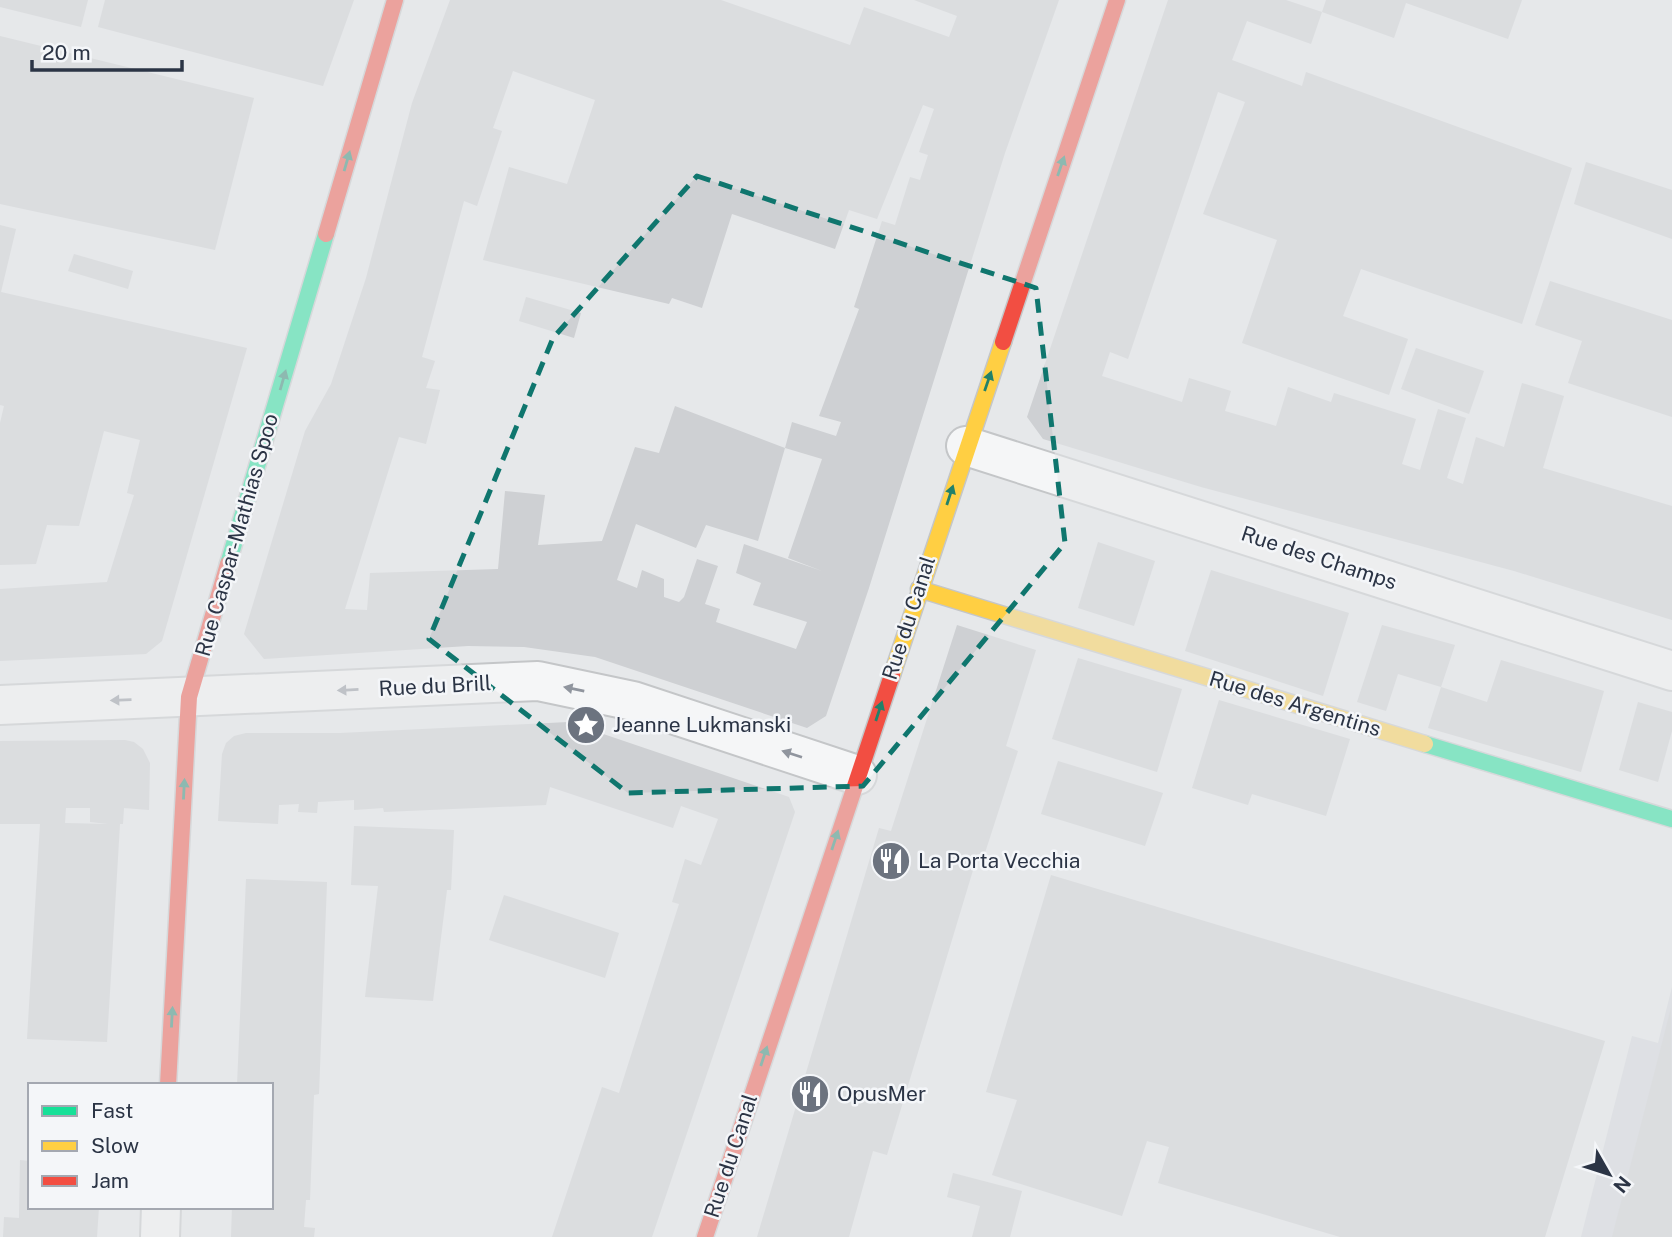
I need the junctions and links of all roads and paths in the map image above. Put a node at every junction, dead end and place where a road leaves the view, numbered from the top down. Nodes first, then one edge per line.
1 (395, 0) edge
2 (1117, 0) edge
3 (966, 446) junction
4 (919, 589) junction
5 (1672, 671) edge
6 (189, 697) junction
7 (0, 705) edge
8 (857, 775) junction
9 (1672, 818) edge
10 (168, 1083) edge
11 (162, 1209) edge
12 (160, 1237) edge
13 (705, 1237) edge

6 -> 1 street, Rue Caspar-Mathias Spoo
3 -> 2 street, Rue du Canal
4 -> 3 street, Rue du Canal
3 - 5 street, Rue des Champs
8 -> 4 street, Rue du Canal
4 - 9 street, Rue des Argentins
6 -> 7 street, Rue du Brill
8 -> 6 street, Rue du Brill
10 -> 6 street, Rue Caspar-Mathias Spoo
13 -> 8 street, Rue du Canal
11 - 12 street

